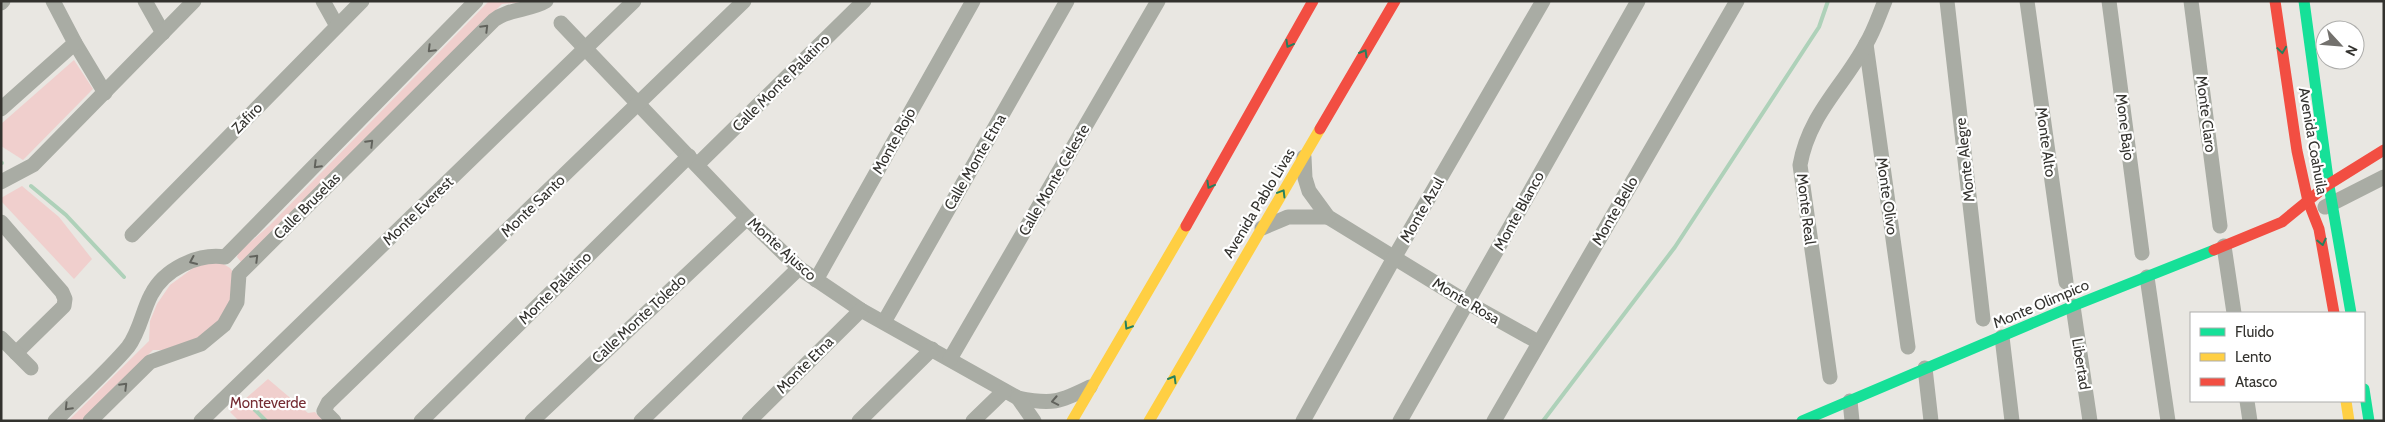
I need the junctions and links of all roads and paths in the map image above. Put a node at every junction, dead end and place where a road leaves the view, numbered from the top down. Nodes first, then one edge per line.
1 (52, 1) edge
2 (145, 1) edge
3 (194, 1) edge
4 (323, 1) edge
5 (362, 1) edge
6 (476, 1) edge
7 (546, 1) edge
8 (634, 1) edge
9 (744, 1) edge
10 (864, 1) edge
11 (973, 1) edge
12 (1067, 1) edge
13 (1158, 1) edge
14 (1314, 1) edge
15 (1394, 1) edge
16 (1543, 1) edge
17 (1638, 1) edge
18 (1737, 1) edge
19 (1885, 1) edge
20 (1947, 1) edge
21 (2027, 1) edge
22 (2108, 1) edge
23 (2191, 1) edge
24 (2275, 1) edge
25 (2304, 1) edge
26 (561, 22) dead end
27 (336, 26) junction
28 (163, 32) junction
29 (75, 44) junction
30 (1866, 44) junction
31 (586, 49) junction
32 (105, 93) junction
33 (638, 105) junction
34 (1, 109) edge
35 (2384, 150) edge
36 (1304, 157) junction
37 (693, 161) junction
38 (2384, 177) edge
39 (1, 182) edge
40 (2329, 186) junction
41 (2331, 203) junction
42 (2310, 207) junction
43 (1328, 216) junction
44 (2292, 217) joint
45 (747, 218) junction
46 (1, 222) edge
47 (2220, 226) dead end
48 (1260, 228) junction
49 (132, 235) dead end
50 (2224, 246) junction
51 (2142, 254) dead end
52 (225, 257) junction
53 (1394, 258) junction
54 (799, 268) junction
55 (239, 274) junction
56 (2147, 276) junction
57 (816, 280) junction
58 (2066, 282) dead end
59 (1468, 303) junction
60 (2072, 306) junction
61 (861, 310) junction
62 (2234, 312) edge
63 (2334, 312) edge
64 (2351, 312) edge
65 (1983, 319) dead end
66 (884, 322) junction
67 (2002, 337) junction
68 (1, 338) edge
69 (1538, 342) junction
70 (1908, 347) dead end
71 (932, 349) junction
72 (16, 353) junction
73 (950, 359) junction
74 (31, 368) dead end
75 (1925, 368) junction
76 (1830, 377) dead end
77 (1090, 387) junction
78 (1004, 391) junction
79 (2365, 395) edge
80 (1018, 398) junction
81 (1850, 401) junction
82 (2247, 402) edge
83 (2346, 402) edge
84 (329, 416) edge
85 (55, 421) edge
86 (90, 421) edge
87 (202, 421) edge
88 (421, 421) edge
89 (532, 421) edge
90 (641, 421) edge
91 (749, 421) edge
92 (859, 421) edge
93 (973, 421) edge
94 (1034, 421) edge
95 (1072, 421) edge
96 (1149, 421) edge
97 (1303, 421) edge
98 (1400, 421) edge
99 (1494, 421) edge
100 (1802, 421) edge
101 (1852, 421) edge
102 (1931, 421) edge
103 (2012, 421) edge
104 (2090, 421) edge
105 (2168, 421) edge
106 (2250, 421) edge
107 (2349, 421) edge
108 (2369, 421) edge

1 - 29 street
2 - 28 street
3 - 28 street
4 - 27 street
5 - 27 street, Zafiro
6 -> 52 street, Calle Bruselas
55 -> 7 street, Calle Bruselas
8 - 31 street, Monte Everest
9 - 33 street, Monte Santo
10 - 37 street, Calle Monte Palatino
11 - 57 street, Monte Rojo
12 - 66 street, Calle Monte Etna
13 - 73 street, Calle Monte Celeste
14 -> 77 street
36 -> 15 street, Avenida Pablo Livas
16 - 53 street, Monte Azul
17 - 59 street, Monte Blanco
18 - 69 street, Monte Bello
19 - 30 street, Monte Real
20 - 65 street, Monte Alegre
21 - 58 street, Monte Alto
22 - 51 street, Mone Bajo
23 - 47 street, Monte Claro
24 -> 42 street, Avenida Coahuila
25 - 40 street, Avenida Coahuila
26 - 31 street, Monte Ajusco
27 - 49 street, Zafiro
28 - 32 street
29 - 32 street
29 - 34 street
30 - 70 street, Monte Olivo
30 - 76 street, Monte Real
31 - 33 street, Monte Ajusco
31 - 87 street, Monte Everest
32 - 39 street
33 - 37 street, Monte Ajusco
33 - 84 street, Monte Santo
35 - 40 street
36 - 43 street
48 -> 36 street, Avenida Pablo Livas
37 - 45 street, Monte Ajusco
37 - 88 street, Monte Palatino
38 - 41 street
40 - 41 street, Avenida Coahuila
40 - 42 street
41 - 42 street
41 - 64 street, Avenida Coahuila
42 - 44 street
42 -> 63 street, Avenida Coahuila
43 - 48 street
43 - 53 street, Monte Rosa
44 - 50 street, Monte Olimpico
45 - 54 street, Monte Ajusco
45 - 89 street, Calle Monte Toledo
46 - 72 street
96 -> 48 street, Avenida Pablo Livas
50 - 56 street, Monte Olimpico
50 - 62 street
52 - 55 street
52 -> 85 street
53 - 59 street, Monte Rosa
53 - 97 street, Monte Azul
54 - 57 street, Monte Ajusco
54 - 90 street
86 -> 55 street
56 - 60 street, Monte Olimpico
56 - 105 street
57 - 61 street, Monte Ajusco
59 - 69 street, Monte Rosa
59 - 98 street, Monte Blanco
60 - 67 street, Monte Olimpico
60 - 104 street, Libertad
61 - 66 street, Monte Ajusco
61 - 91 street, Monte Etna
66 - 71 street, Monte Ajusco
67 - 75 street, Monte Olimpico
67 - 103 street
68 - 72 street
69 - 99 street, Monte Bello
71 - 73 street, Monte Ajusco
71 - 92 street
72 - 74 street
73 - 78 street, Monte Ajusco
75 - 81 street, Monte Olimpico
75 - 102 street
77 -> 80 street, Monte Ajusco
77 - 95 street
78 - 80 street, Monte Ajusco
78 - 93 street
79 - 108 street
80 - 94 street, Monte Ajusco
81 - 100 street, Monte Olimpico
81 - 101 street
82 - 106 street
83 - 107 street

